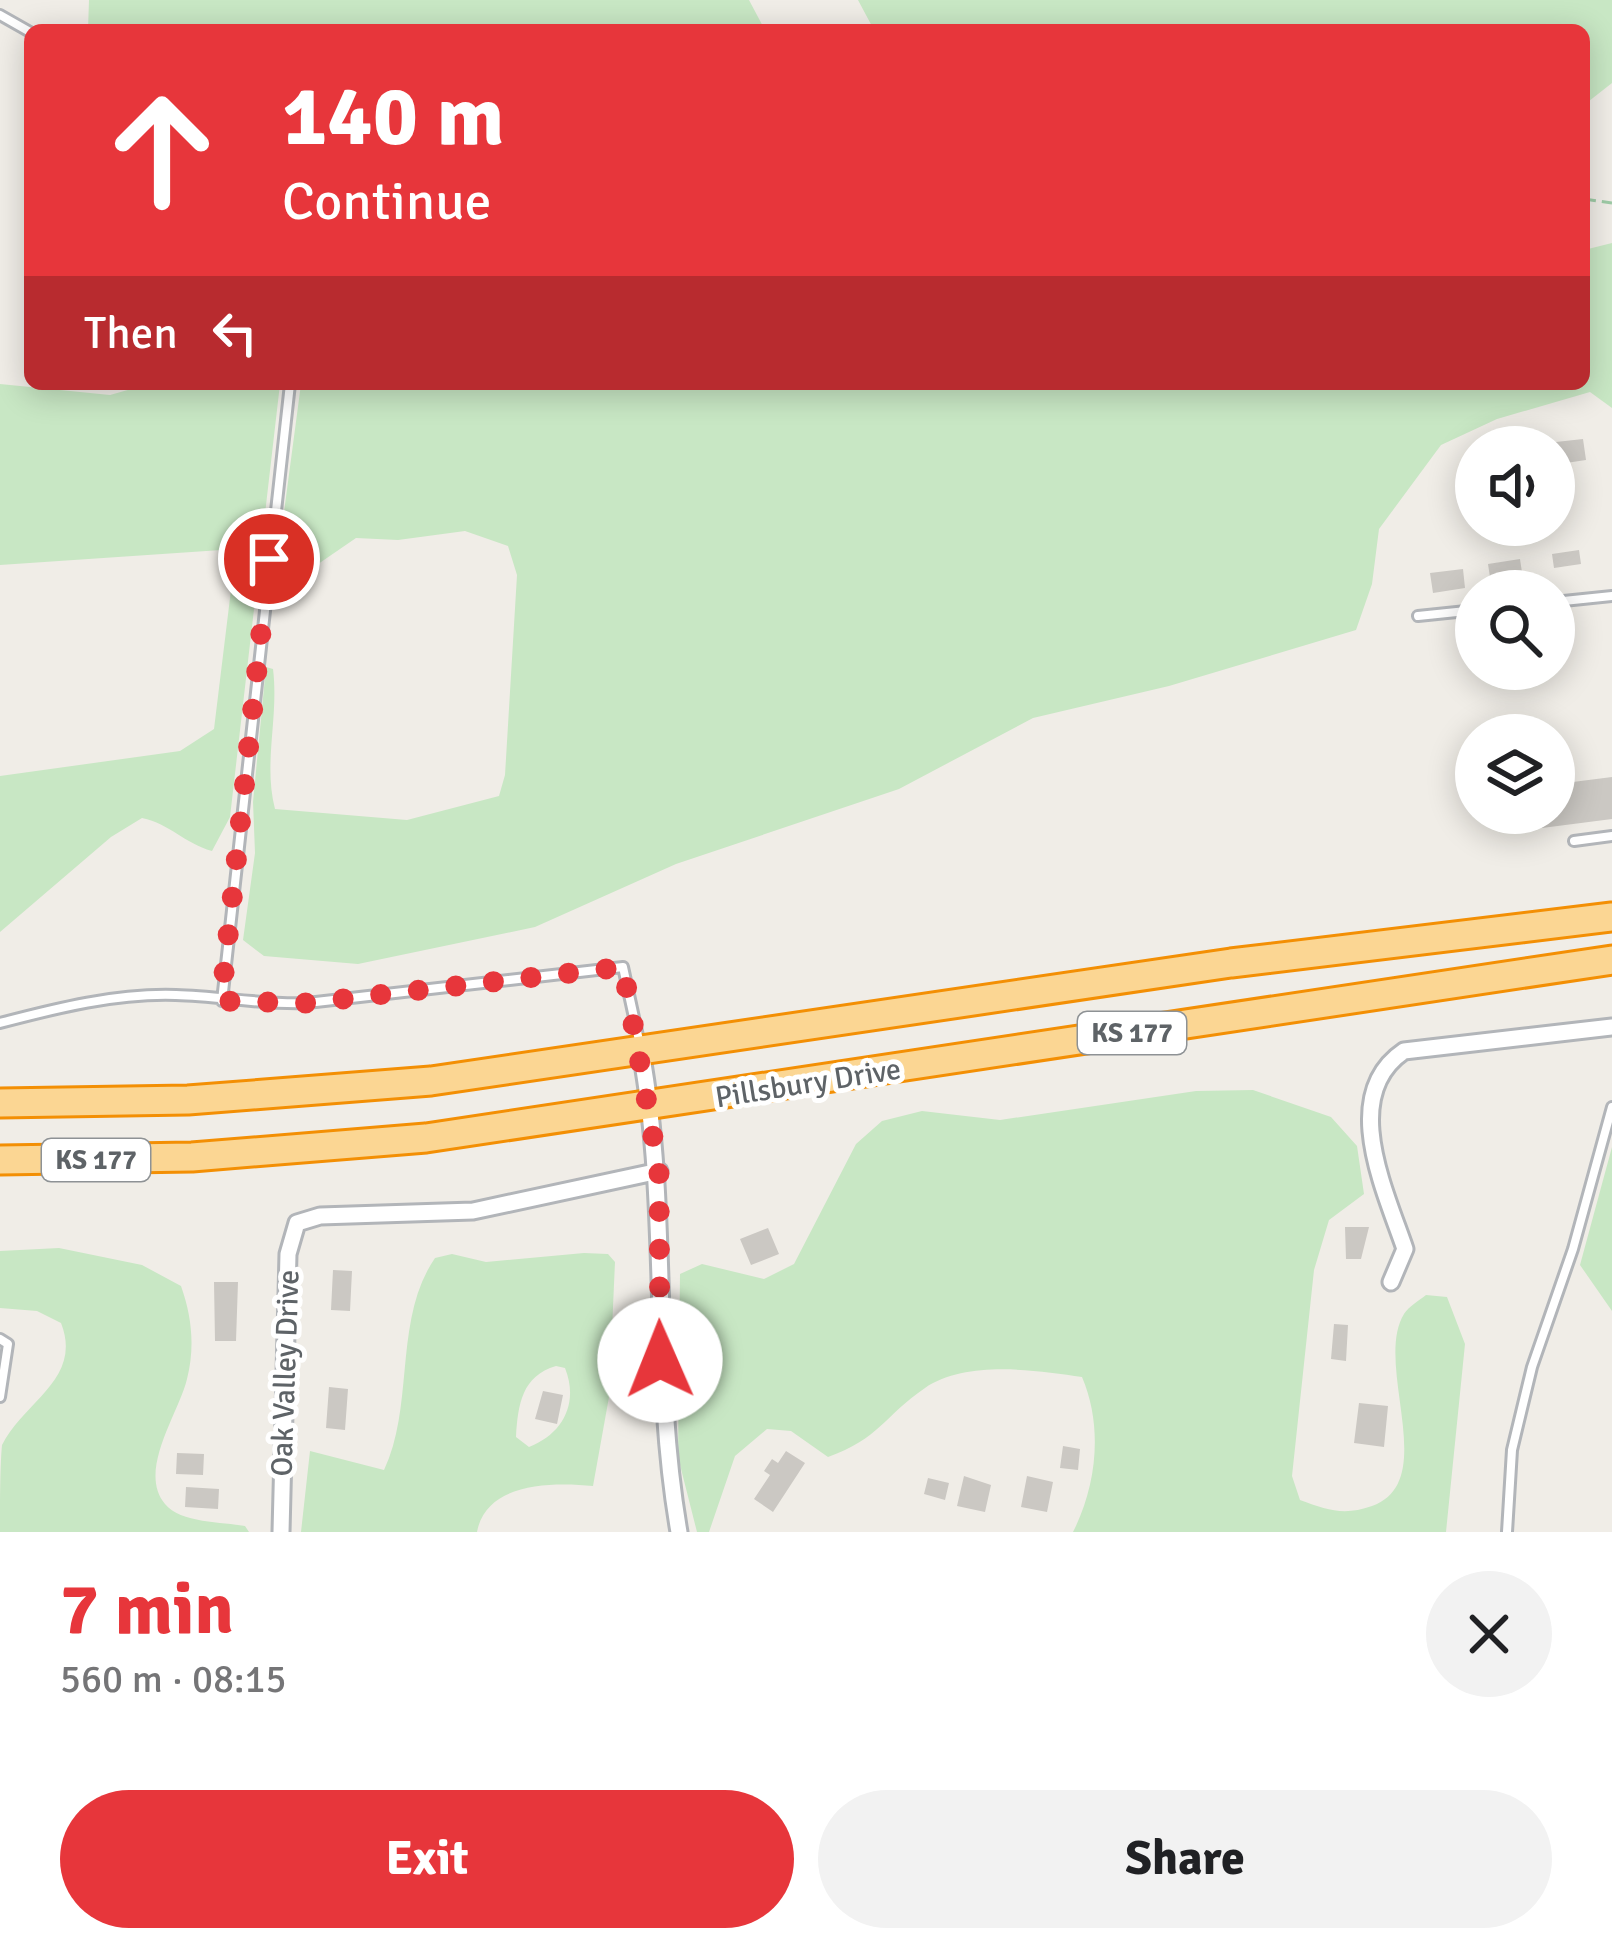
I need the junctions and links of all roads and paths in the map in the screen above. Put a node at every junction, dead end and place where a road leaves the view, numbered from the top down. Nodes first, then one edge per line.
1 (289, 390) edge
2 (1612, 596) edge
3 (1575, 600) edge
4 (1455, 612) edge
5 (1418, 616) dead end
6 (1612, 836) edge
7 (1574, 841) dead end
8 (1612, 917) edge
9 (1612, 960) edge
10 (221, 1001) junction
11 (0, 1023) edge
12 (1612, 1028) edge
13 (641, 1052) junction
14 (0, 1103) edge
15 (1612, 1106) edge
16 (652, 1107) junction
17 (0, 1160) edge
18 (659, 1171) junction
19 (1391, 1282) dead end
20 (0, 1339) edge
21 (0, 1397) edge
22 (281, 1532) edge
23 (679, 1532) edge
24 (1508, 1532) edge

1 - 10 lane
2 - 3 lane
4 - 5 lane
6 - 7 lane
8 - 13 highway, Pillsbury Drive / KS 177
9 - 16 highway, Pillsbury Drive / KS 177
10 - 11 lane
10 - 13 lane
12 - 19 street
13 - 14 highway, Pillsbury Drive / KS 177
13 - 16 street
15 - 24 lane
16 - 17 highway, Pillsbury Drive / KS 177
16 - 18 street
18 - 22 street, Oak Valley Drive
18 - 23 street
20 - 21 lane

